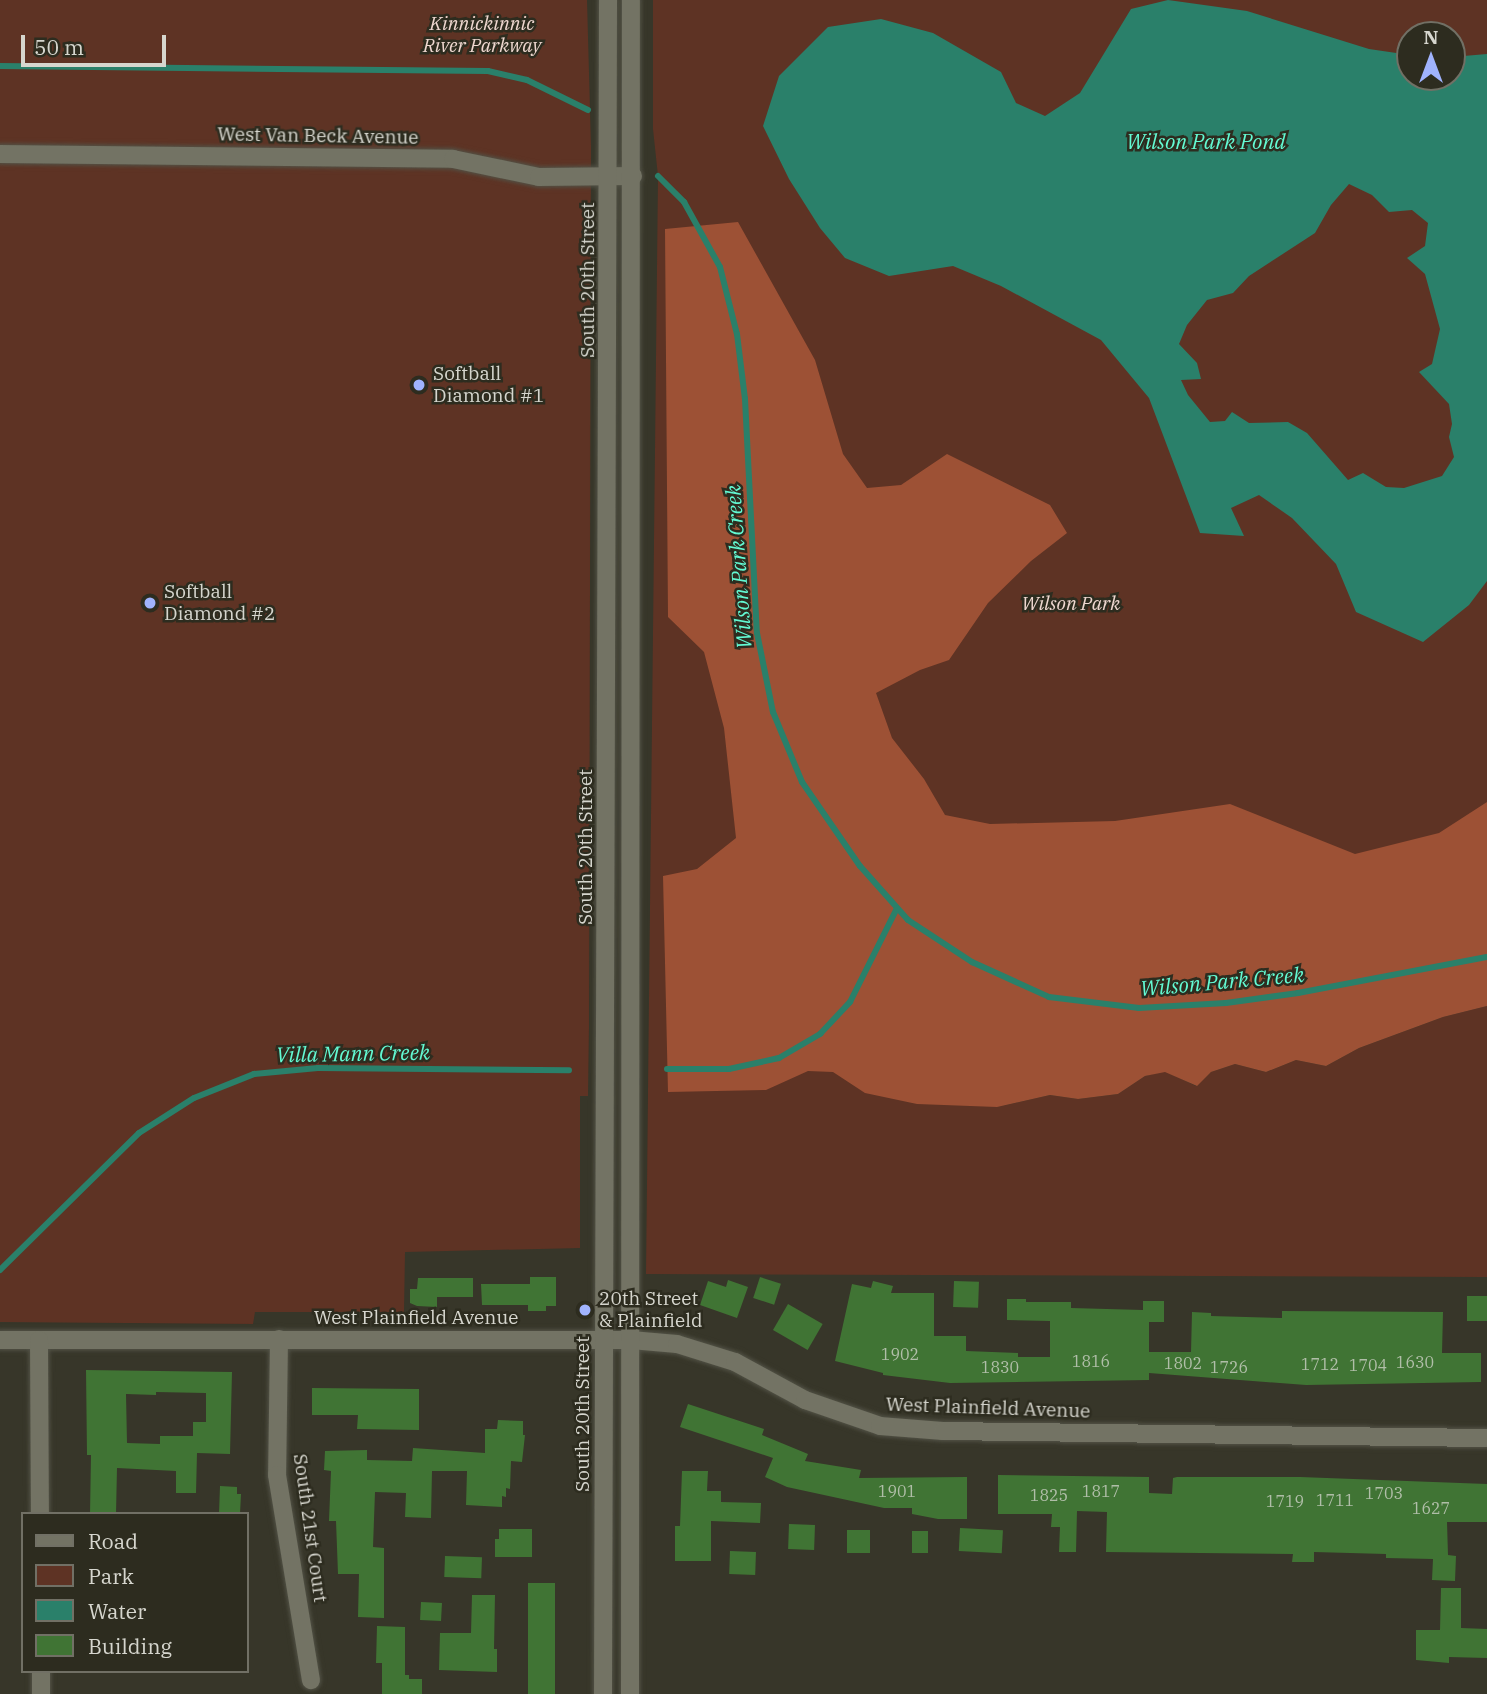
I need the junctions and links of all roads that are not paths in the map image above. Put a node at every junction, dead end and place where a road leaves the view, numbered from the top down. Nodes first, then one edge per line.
1 (608, 0) edge
2 (631, 0) edge
3 (0, 154) edge
4 (633, 176) junction
5 (610, 177) junction
6 (279, 1339) junction
7 (604, 1339) junction
8 (0, 1340) edge
9 (39, 1340) junction
10 (631, 1340) junction
11 (1487, 1438) edge
12 (40, 1512) edge
13 (41, 1673) edge
14 (311, 1681) dead end
15 (41, 1694) edge
16 (603, 1694) edge
17 (630, 1694) edge

1 - 5 street, South 20th Street
2 - 4 street
3 - 5 street, West Van Beck Avenue
4 - 5 street, West Van Beck Avenue
4 - 10 street
5 - 7 street, South 20th Street
6 - 7 street, West Plainfield Avenue
6 - 9 street, West Plainfield Avenue
6 - 14 street, South 21st Court
7 - 10 street, West Plainfield Avenue
7 - 16 street, South 20th Street
8 - 9 street, West Plainfield Avenue
9 - 12 street
10 - 11 street, West Plainfield Avenue
10 - 17 street
13 - 15 street

